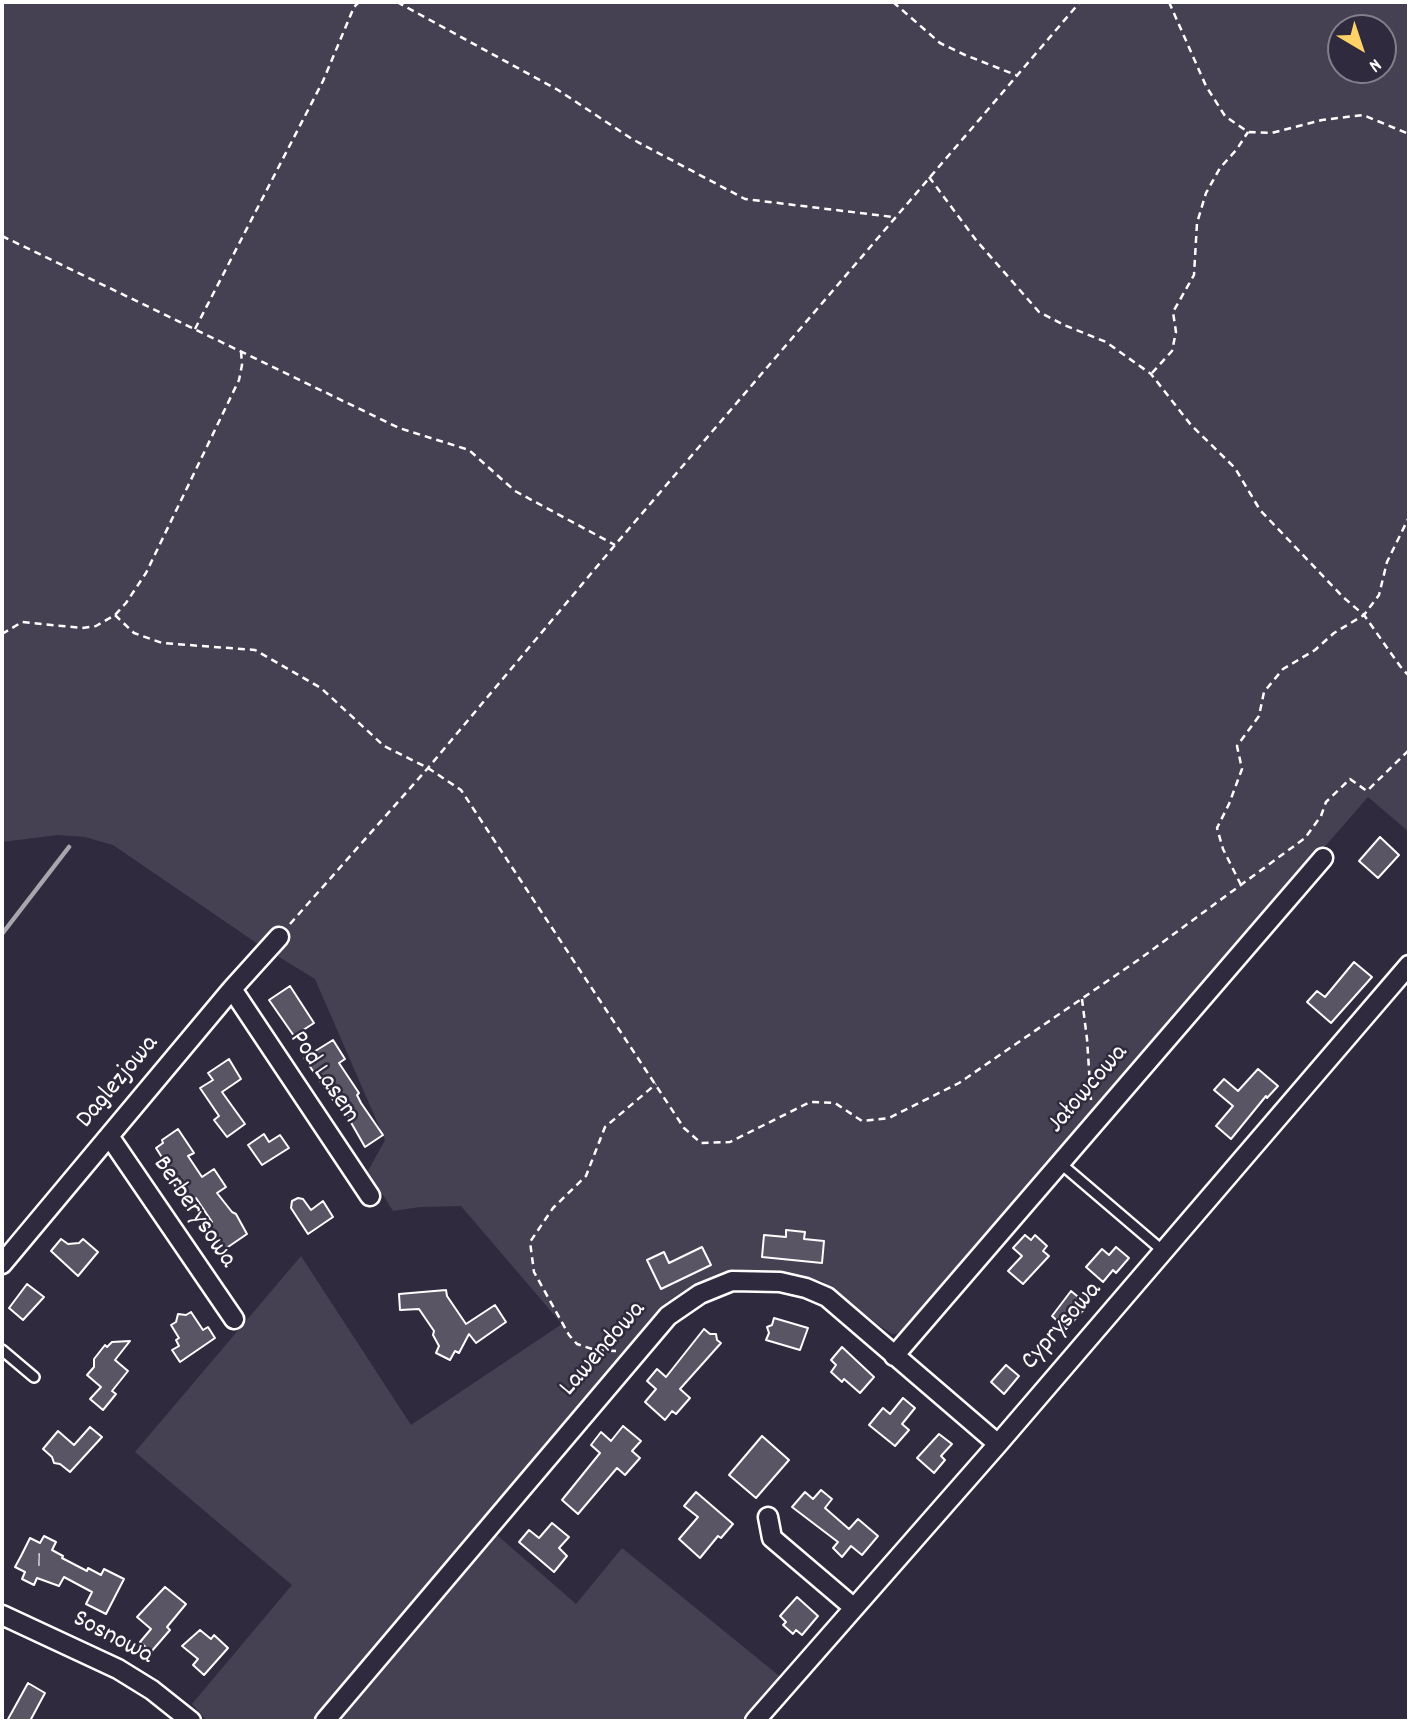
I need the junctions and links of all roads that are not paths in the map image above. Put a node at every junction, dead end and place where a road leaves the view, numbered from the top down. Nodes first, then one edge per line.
1 (1323, 858) dead end
2 (279, 937) road end
3 (1409, 965) edge
4 (232, 989) junction
5 (109, 1136) junction
6 (1060, 1163) junction
7 (370, 1196) dead end
8 (1163, 1251) junction
9 (2, 1264) edge
10 (234, 1319) dead end
11 (2, 1350) edge
12 (894, 1356) junction
13 (34, 1377) dead end
14 (998, 1444) junction
15 (768, 1517) dead end
16 (853, 1607) junction
17 (2, 1615) edge
18 (191, 1721) edge
19 (325, 1721) edge
20 (755, 1721) edge

1 - 6 street, Jałowcowa
2 - 4 street, Daglezjowa
3 - 8 street, Cyprysowa
4 - 5 street, Daglezjowa
4 - 7 street, Pod Lasem
5 - 9 street, Daglezjowa
5 - 10 street, Berberysowa
6 - 8 lane
6 - 12 street, Jałowcowa
8 - 14 street, Cyprysowa
11 - 13 lane
12 - 14 street, Lawendowa
12 - 19 street, Lawendowa
14 - 16 street, Cyprysowa
15 - 16 street
16 - 20 street, Cyprysowa
17 - 18 street, Sosnowa

